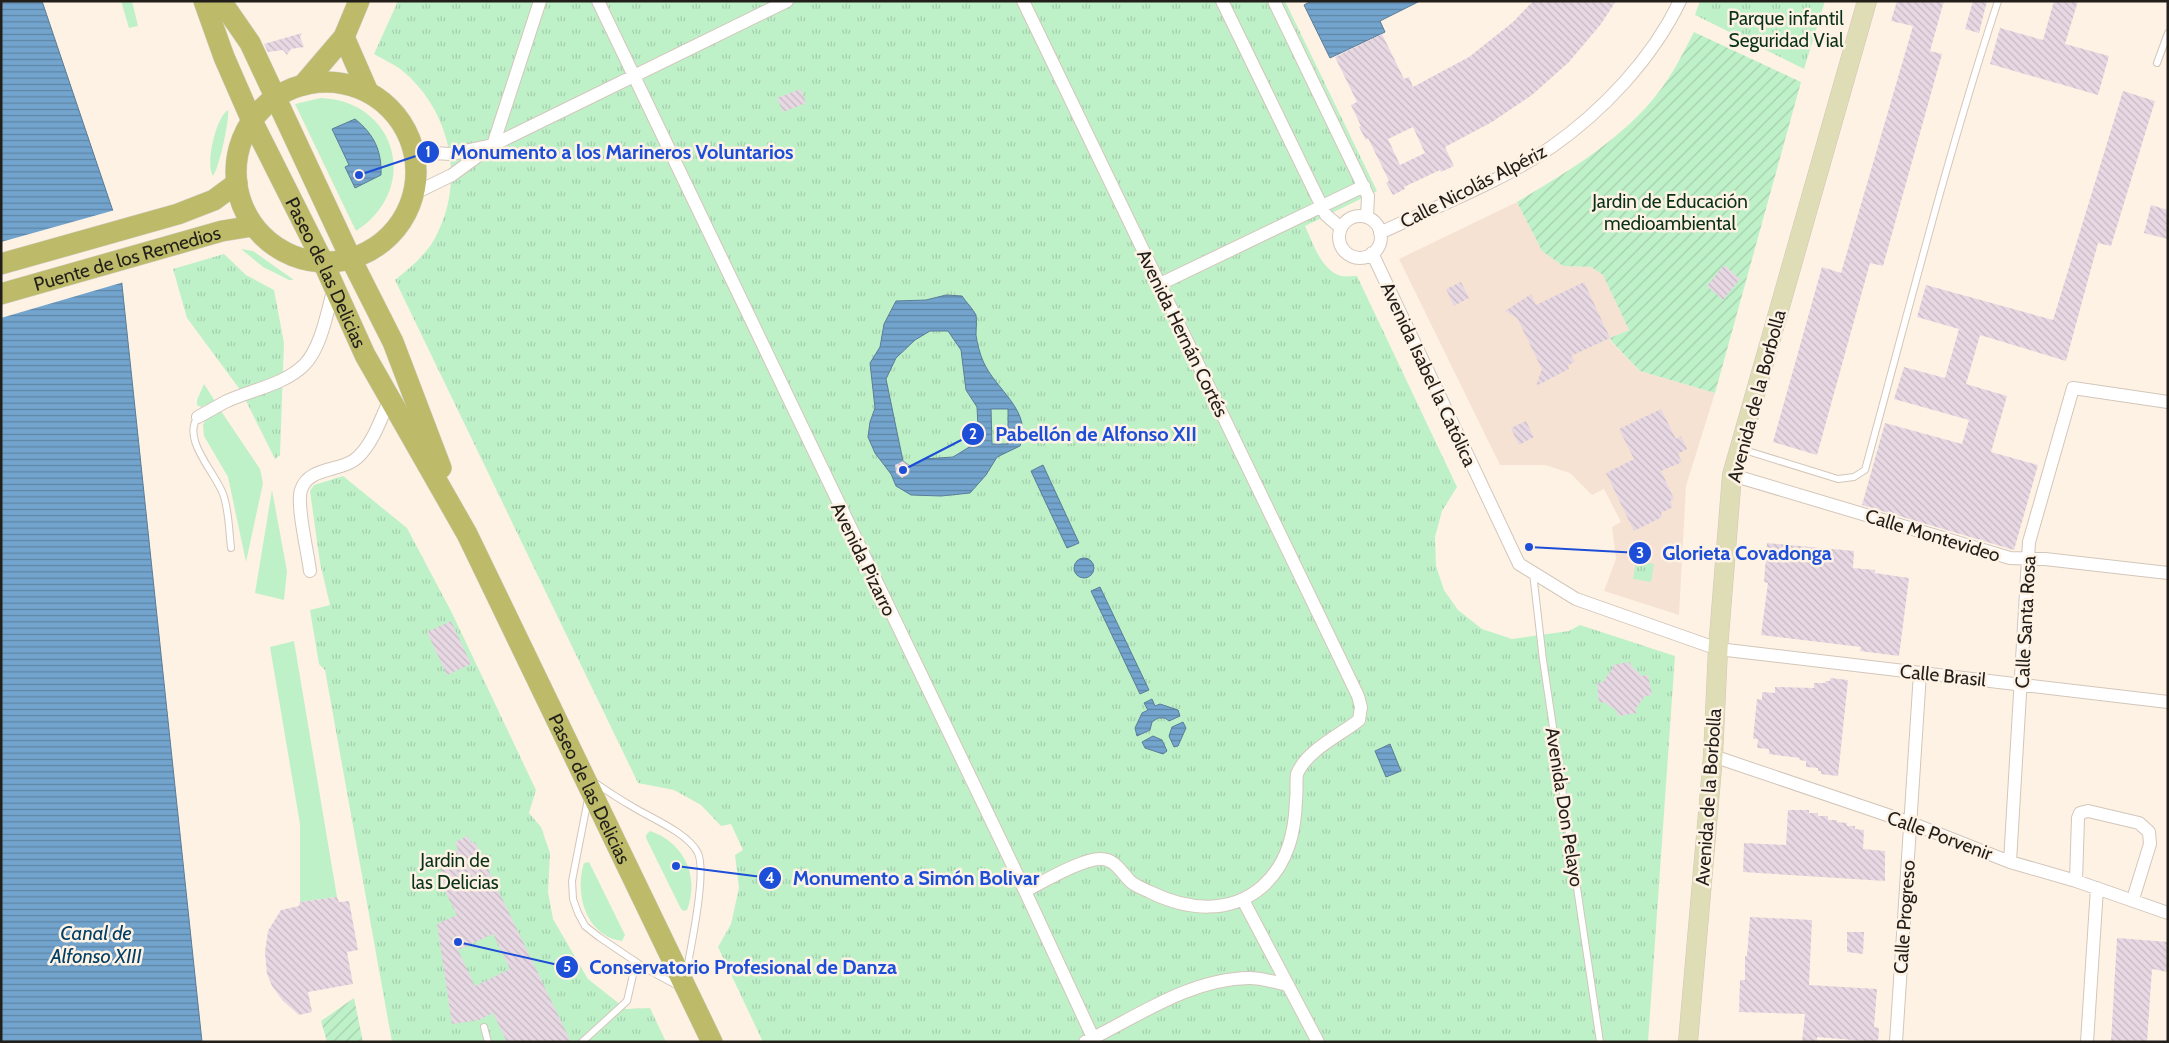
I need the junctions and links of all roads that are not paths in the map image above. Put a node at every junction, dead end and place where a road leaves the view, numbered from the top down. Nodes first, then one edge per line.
1 (204, 1) edge
2 (220, 1) edge
3 (359, 1) edge
4 (540, 1) edge
5 (598, 1) edge
6 (787, 1) edge
7 (1023, 1) edge
8 (1222, 1) edge
9 (1274, 1) edge
10 (1680, 1) edge
11 (1867, 1) edge
12 (1998, 1) edge
13 (2168, 33) edge
14 (344, 37) junction
15 (2158, 63) dead end
16 (633, 76) junction
17 (303, 85) junction
18 (368, 92) junction
19 (276, 97) junction
20 (252, 121) junction
21 (493, 145) junction
22 (415, 152) junction
23 (237, 183) junction
24 (1364, 186) junction
25 (415, 193) junction
26 (1322, 206) junction
27 (1367, 217) junction
28 (254, 226) junction
29 (1341, 228) junction
30 (1380, 233) junction
31 (1372, 253) junction
32 (351, 259) junction
33 (323, 262) junction
34 (1, 264) edge
35 (1160, 284) junction
36 (334, 287) junction
37 (1, 294) edge
38 (390, 399) junction
39 (2168, 402) edge
40 (198, 417) joint
41 (1740, 449) junction
42 (1732, 475) junction
43 (466, 534) junction
44 (232, 548) dead end
45 (2028, 558) junction
46 (310, 571) dead end
47 (1533, 572) junction
48 (2168, 573) edge
49 (1576, 599) joint
50 (1718, 650) junction
51 (1920, 673) junction
52 (2021, 684) junction
53 (2168, 702) edge
54 (1713, 756) junction
55 (586, 782) junction
56 (1911, 824) junction
57 (2010, 862) junction
58 (2076, 881) junction
59 (2097, 888) junction
60 (1025, 891) junction
61 (2133, 899) junction
62 (1244, 900) junction
63 (2168, 913) edge
64 (636, 962) junction
65 (1288, 985) junction
66 (686, 988) junction
67 (484, 1027) dead end
68 (1091, 1040) edge
69 (488, 1042) edge
70 (582, 1042) edge
71 (712, 1042) edge
72 (1318, 1042) edge
73 (1600, 1042) edge
74 (1688, 1042) edge
75 (1896, 1042) edge
76 (2087, 1042) edge

1 - 20 main road, Paseo de las Delicias
2 - 19 main road, Paseo de las Delicias
3 - 14 main road
4 - 21 street
5 - 16 street, Avenida Pizarro
6 - 16 street
7 - 35 street, Avenida Hernán Cortés
8 - 26 street
9 - 24 street
10 - 30 street, Calle Nicolás Alpériz
11 - 41 main road, Avenida de la Borbolla
12 - 41 lane
13 - 15 lane
14 - 17 main road
14 - 18 main road
16 - 21 street
16 - 60 street, Avenida Pizarro
17 - 18 main road
17 - 19 main road
18 - 22 main road
19 - 20 main road
19 - 32 main road, Paseo de las Delicias
20 - 23 main road
20 - 33 main road, Paseo de las Delicias
21 - 22 street
21 - 25 street
22 - 25 main road
23 - 28 main road
23 - 34 main road, Puente de los Remedios
24 - 26 street
24 - 27 street
25 - 32 main road
26 - 29 street
26 - 35 street
27 - 29 street
27 - 30 street
28 - 33 main road
28 - 37 main road, Puente de los Remedios
29 - 31 street
30 - 31 street
31 - 47 street, Avenida Isabel la Católica
32 - 33 main road
32 - 43 main road, Paseo de las Delicias
33 - 36 main road, Paseo de las Delicias
35 - 62 street, Avenida Hernán Cortés
36 - 38 main road, Paseo de las Delicias
36 - 40 street
38 - 43 main road, Paseo de las Delicias
38 - 46 street
39 - 45 street, Calle Santa Rosa
40 - 44 lane
41 - 42 main road, Avenida de la Borbolla
42 - 45 street, Calle Montevideo
42 - 50 main road, Avenida de la Borbolla
43 - 55 main road, Paseo de las Delicias
45 - 48 street, Calle Montevideo
45 - 52 street, Calle Santa Rosa
47 - 49 street, Avenida Isabel la Católica
47 - 73 lane, Avenida Don Pelayo
49 - 50 street, Calle Brasil
50 - 51 street, Calle Brasil
50 - 54 main road, Avenida de la Borbolla
51 - 52 street, Calle Brasil
51 - 56 street, Calle Progreso
52 - 53 street, Calle Brasil
52 - 57 street, Calle Santa Rosa
54 - 56 street, Calle Porvenir
54 - 74 main road, Avenida de la Borbolla
55 - 64 lane
55 - 66 main road, Paseo de las Delicias
55 - 66 lane
56 - 57 street, Calle Porvenir
56 - 75 street, Calle Progreso
57 - 58 street, Calle Porvenir
58 - 59 street, Calle Porvenir
58 - 61 street
59 - 61 street, Calle Porvenir
59 - 76 street
60 - 62 street
60 - 68 street, Avenida Pizarro
61 - 63 street, Calle Porvenir
62 - 65 street
64 - 66 lane
64 - 70 lane
65 - 68 street
65 - 72 street
66 - 71 main road, Paseo de las Delicias
67 - 69 lane

